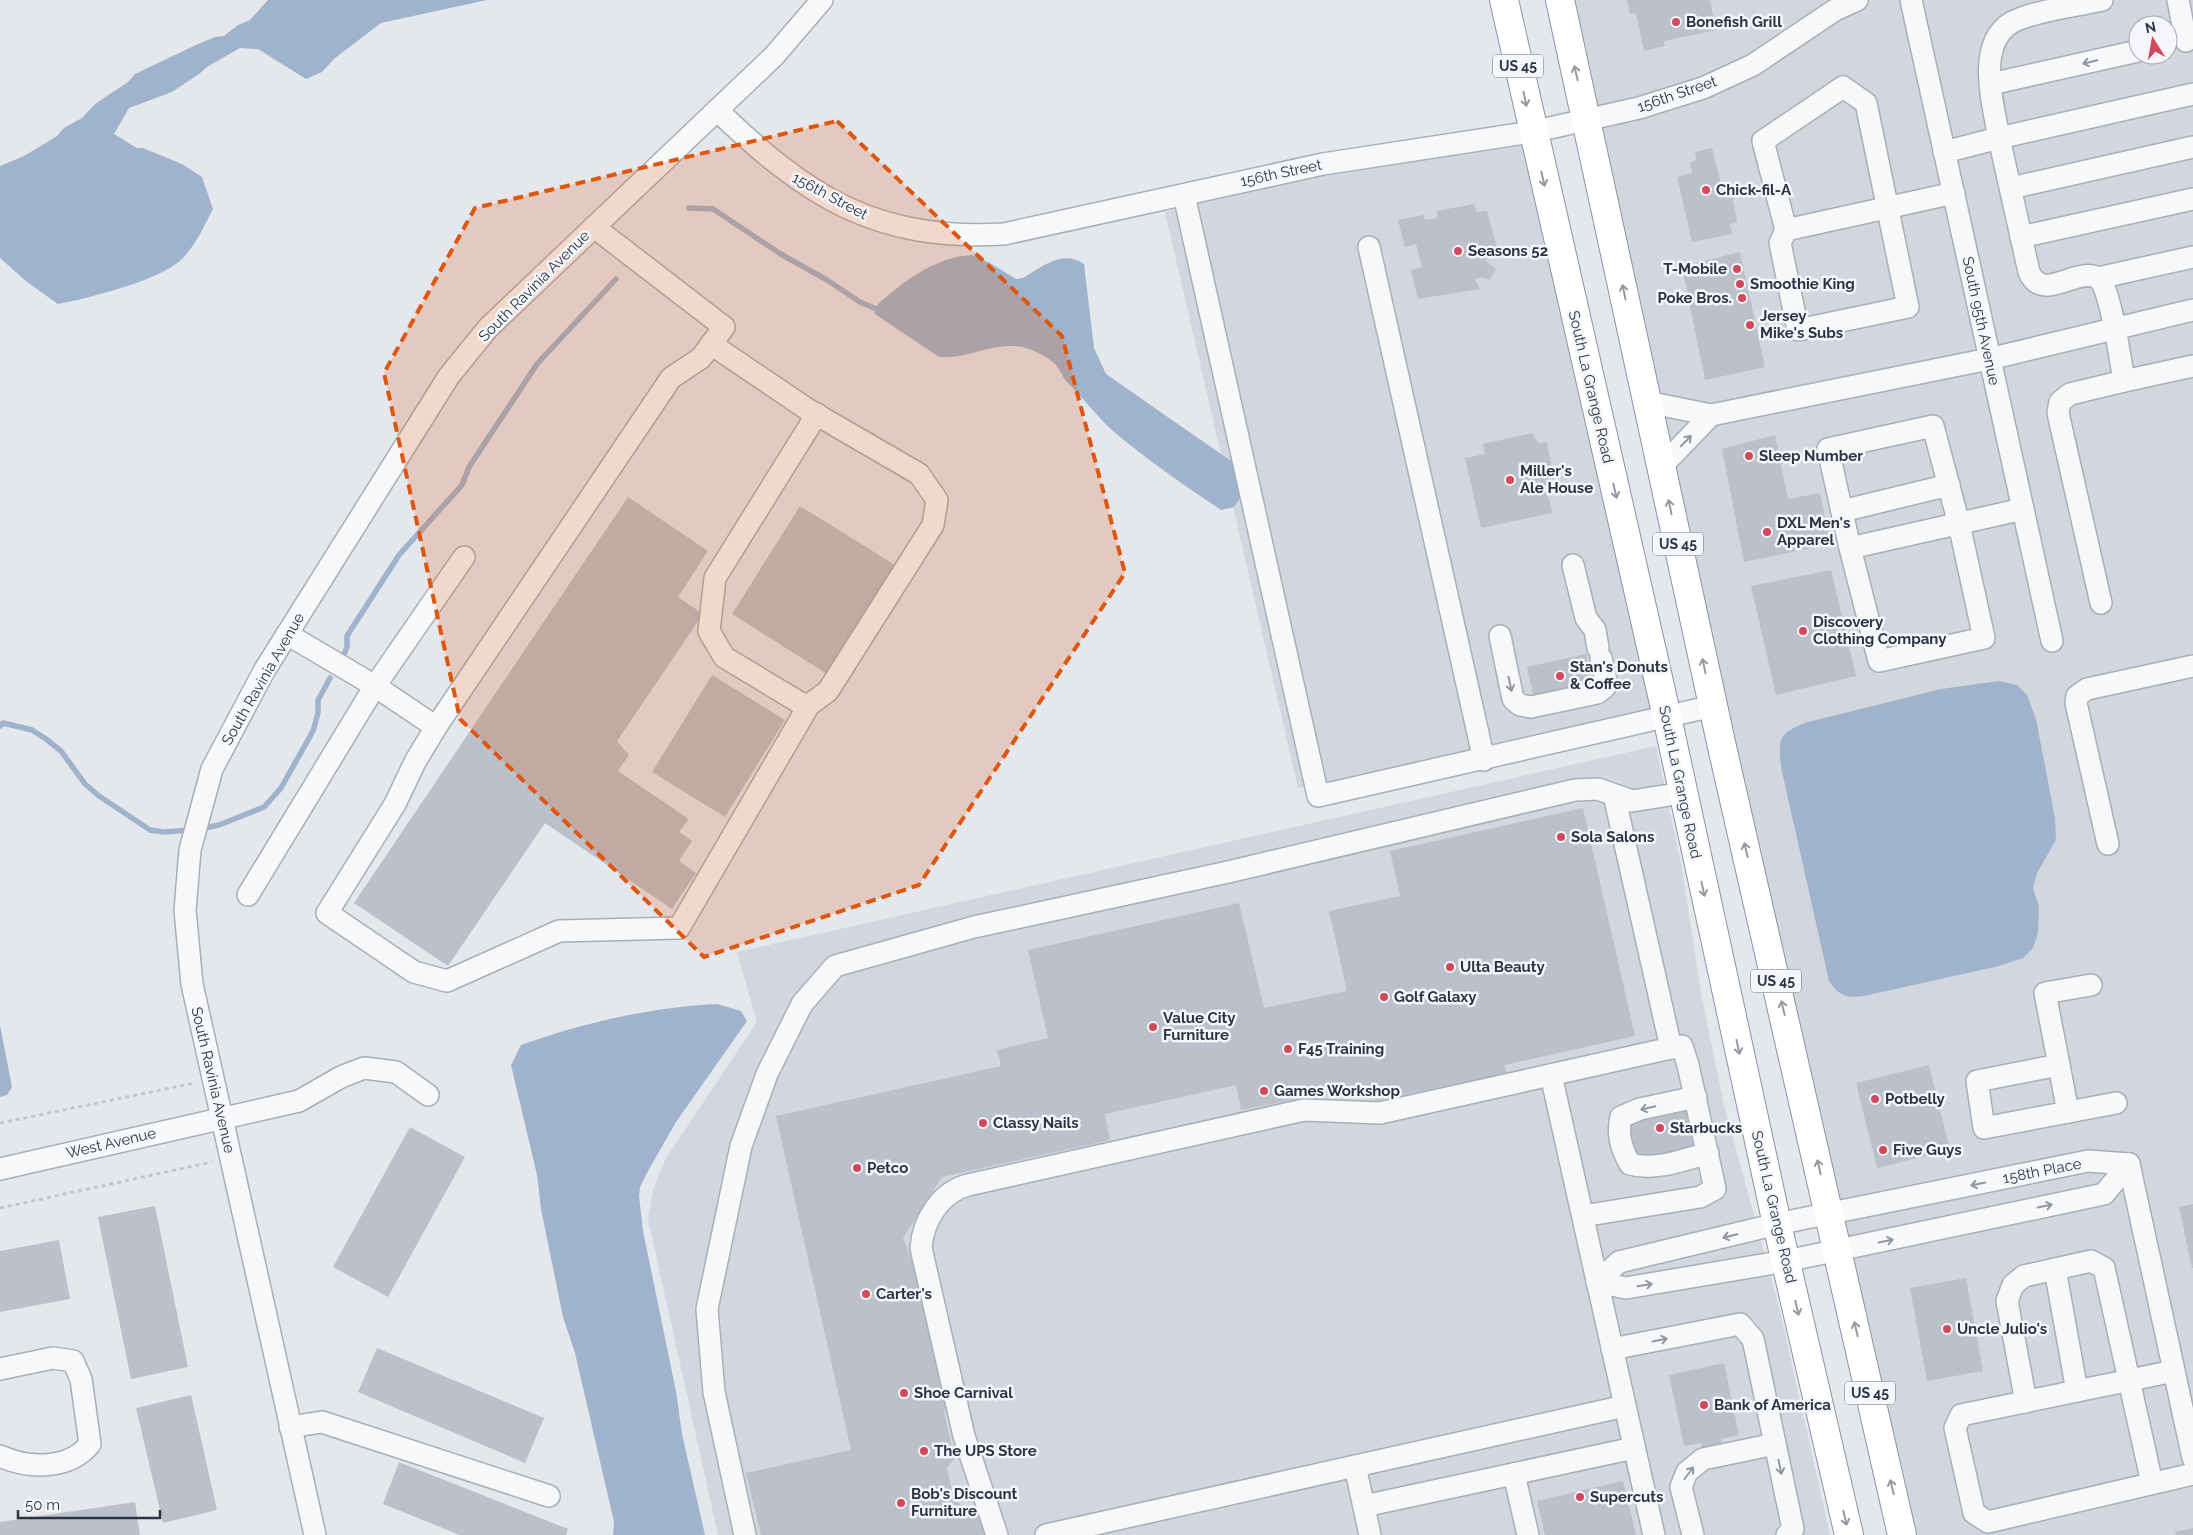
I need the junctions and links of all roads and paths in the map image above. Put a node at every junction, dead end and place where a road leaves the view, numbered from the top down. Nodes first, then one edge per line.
1 (822, 0) edge
2 (1504, 0) edge
3 (1560, 0) edge
4 (1856, 0) edge
5 (1911, 0) edge
6 (2102, 0) edge
7 (2178, 0) edge
8 (2182, 42) edge
9 (2128, 53) edge
10 (1991, 84) junction
11 (2193, 94) edge
12 (717, 110) junction
13 (1587, 121) junction
14 (1532, 132) junction
15 (2000, 138) junction
16 (2193, 147) edge
17 (1944, 152) junction
18 (2011, 188) junction
19 (1954, 193) junction
20 (1184, 195) junction
21 (2193, 200) edge
22 (1888, 208) junction
23 (594, 227) junction
24 (1786, 230) junction
25 (2021, 237) junction
26 (1369, 247) dead end
27 (2193, 257) edge
28 (2098, 278) junction
29 (2193, 310) edge
30 (2115, 329) junction
31 (711, 344) junction
32 (1989, 359) junction
33 (2193, 366) edge
34 (2124, 381) junction
35 (1647, 402) junction
36 (817, 414) junction
37 (1711, 415) junction
38 (1661, 467) junction
39 (1949, 485) junction
40 (2022, 509) junction
41 (1842, 511) junction
42 (1959, 524) junction
43 (1850, 548) junction
44 (464, 557) dead end
45 (1573, 565) dead end
46 (2101, 603) dead end
47 (287, 634) junction
48 (1500, 636) dead end
49 (2052, 641) dead end
50 (2193, 666) edge
51 (375, 686) junction
52 (1713, 706) junction
53 (808, 707) junction
54 (1667, 717) junction
55 (436, 727) junction
56 (1484, 760) junction
57 (1682, 793) junction
58 (1614, 795) junction
59 (2108, 844) dead end
60 (248, 895) dead end
61 (2091, 985) dead end
62 (1672, 1048) junction
63 (2059, 1065) junction
64 (1551, 1075) junction
65 (213, 1080) junction
66 (428, 1095) dead end
67 (1696, 1097) junction
68 (2116, 1103) dead end
69 (2068, 1112) junction
70 (222, 1118) junction
71 (0, 1124) edge
72 (1708, 1153) junction
73 (231, 1158) junction
74 (2129, 1164) junction
75 (0, 1169) edge
76 (0, 1208) edge
77 (1830, 1214) junction
78 (1583, 1216) junction
79 (1777, 1224) junction
80 (1838, 1251) junction
81 (1786, 1261) junction
82 (2054, 1270) junction
83 (1597, 1282) junction
84 (1612, 1349) junction
85 (0, 1369) edge
86 (2174, 1371) junction
87 (2129, 1380) junction
88 (2078, 1391) junction
89 (2026, 1402) junction
90 (1625, 1406) junction
91 (290, 1427) junction
92 (1775, 1444) junction
93 (1634, 1448) junction
94 (0, 1456) edge
95 (2193, 1458) edge
96 (1355, 1466) junction
97 (1514, 1474) junction
98 (2193, 1474) edge
99 (2152, 1483) junction
100 (549, 1496) dead end
101 (1364, 1506) junction
102 (314, 1535) edge
103 (745, 1535) edge
104 (997, 1535) edge
105 (1046, 1535) edge
106 (1370, 1535) edge
107 (1528, 1535) edge
108 (1654, 1535) edge
109 (1694, 1535) edge
110 (1787, 1535) edge
111 (1849, 1535) edge
112 (1902, 1535) edge

1 - 12 street, South Ravinia Avenue
2 -> 14 highway, South La Grange Road / US 45
13 -> 3 highway, US 45
4 - 13 street, 156th Street
5 - 17 street, South 95th Avenue
6 - 10 street
7 - 8 street
9 -> 10 street
10 - 15 street
11 - 15 street
12 - 20 street, 156th Street
12 - 23 street, South Ravinia Avenue
13 - 14 street, 156th Street
35 -> 13 highway, US 45
14 - 20 street, 156th Street
14 -> 54 highway, South La Grange Road / US 45
15 - 17 street
15 - 18 street
16 - 18 street
17 - 19 street, South 95th Avenue
18 - 25 street
19 - 22 street
19 - 32 street, South 95th Avenue
20 - 56 street
21 - 25 street
22 - 24 street
22 - 24 street
22 - 24 street
23 - 31 street
23 - 47 street, South Ravinia Avenue
25 - 28 street
26 - 56 street
27 - 28 street
28 - 30 street
29 - 30 street
30 - 32 street
30 - 34 street
31 - 36 street
31 - 55 street
32 - 37 street
32 - 40 street, South 95th Avenue
33 - 34 street
34 - 46 street
35 - 37 street
35 - 38 highway, US 45
36 - 53 street
36 - 53 street
38 -> 37 street
52 -> 38 highway, US 45
39 - 41 street
39 - 41 street
39 - 42 street
40 - 42 street
40 - 49 street, South 95th Avenue
41 - 43 street
42 - 43 street
42 - 43 street
44 - 51 street
48 -> 45 street
47 - 51 street
47 - 65 street, South Ravinia Avenue
50 - 59 street
51 - 55 street
51 - 60 street
52 - 54 street
77 -> 52 highway, US 45
53 - 55 street
54 - 56 street
54 - 57 highway, South La Grange Road / US 45
57 - 58 street
57 -> 79 highway, South La Grange Road / US 45
58 - 62 street
58 - 103 street
61 - 63 street
62 - 64 street
62 - 67 street
63 - 69 street
63 - 69 street
64 - 78 street
64 - 104 street
65 - 70 street, South Ravinia Avenue
65 - 71 path
66 - 70 street, West Avenue
67 - 72 street
67 -> 72 street
68 - 69 street
70 - 73 street, South Ravinia Avenue
70 - 75 street, West Avenue
72 - 78 street
73 - 76 path
73 - 91 street, South Ravinia Avenue
74 -> 77 street, 158th Place
80 -> 74 street
74 - 86 street
77 - 79 street, 158th Place
77 - 80 highway, US 45
78 - 83 street
79 - 81 highway, South La Grange Road / US 45
79 -> 83 street, 158th Place
80 - 81 street
112 -> 80 highway, US 45
83 -> 81 street
81 -> 111 highway, South La Grange Road / US 45
82 - 87 street
82 - 88 street
82 - 89 street
83 - 84 street
84 - 90 street
84 -> 92 street
85 - 94 street
86 - 87 street
86 - 95 street
87 - 88 street
87 - 99 street
88 - 89 street
89 - 99 street
90 - 93 street
90 - 96 street
91 - 100 street
91 - 102 street, South Ravinia Avenue
109 -> 92 street
92 -> 110 street
93 - 97 street
93 - 108 street
96 - 101 street
96 - 105 street
97 - 101 street
97 - 107 street
98 - 99 street
101 - 106 street

